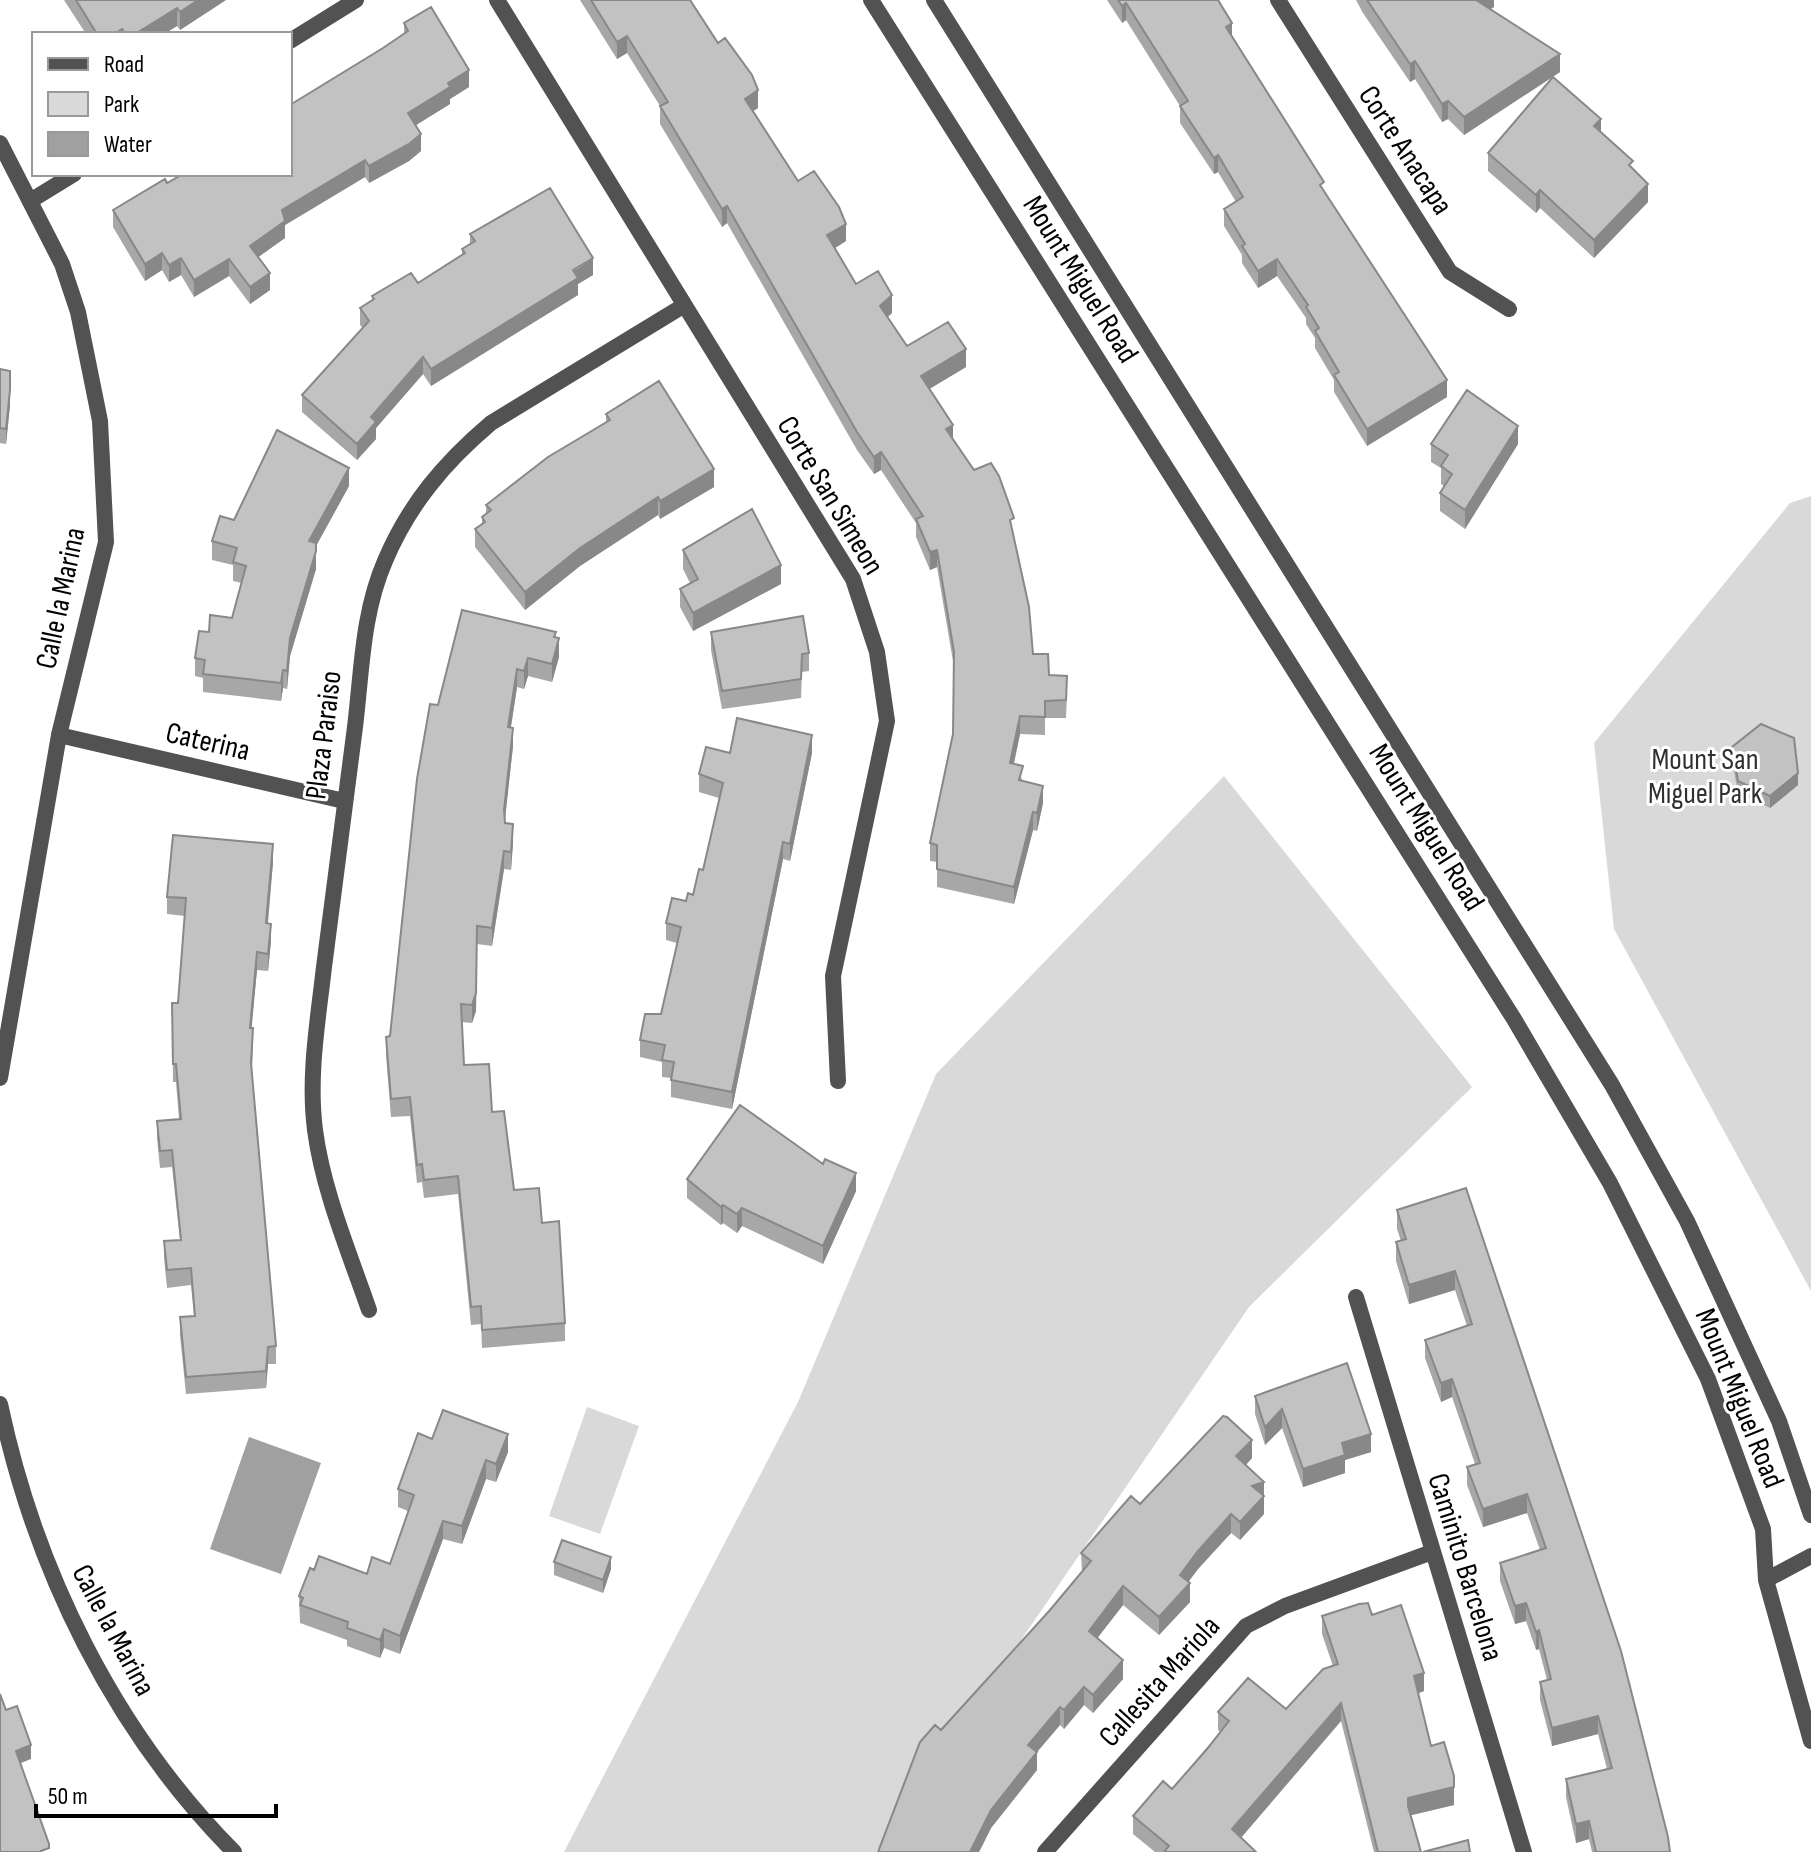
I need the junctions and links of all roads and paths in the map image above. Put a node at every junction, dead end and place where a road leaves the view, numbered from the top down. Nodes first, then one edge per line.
1 (356, 0) edge
2 (497, 0) edge
3 (871, 0) edge
4 (934, 0) edge
5 (1278, 0) edge
6 (292, 40) edge
7 (0, 143) edge
8 (71, 176) edge
9 (30, 201) junction
10 (683, 306) junction
11 (1509, 309) dead end
12 (59, 735) junction
13 (344, 801) junction
14 (0, 1078) edge
15 (838, 1081) dead end
16 (1356, 1297) dead end
17 (369, 1310) dead end
18 (0, 1404) edge
19 (1811, 1515) edge
20 (1432, 1552) junction
21 (1811, 1556) edge
22 (1766, 1580) junction
23 (1811, 1741) edge
24 (234, 1852) edge
25 (1045, 1852) edge
26 (1524, 1852) edge

1 - 6 street
2 - 10 street, Corte San Simeon
3 - 22 street, Mount Miguel Road
4 - 19 street, Mount Miguel Road
5 - 11 street, Corte Anacapa
7 - 9 street, Calle la Marina
8 - 9 street
9 - 12 street, Calle la Marina
10 - 13 street, Plaza Paraiso
10 - 15 street, Corte San Simeon
12 - 13 street, Caterina
12 - 14 street, Calle la Marina
13 - 17 street, Plaza Paraiso
16 - 20 street, Caminito Barcelona
18 - 24 street, Calle la Marina
20 - 25 street, Callesita Mariola
20 - 26 street, Caminito Barcelona
21 - 22 street
22 - 23 street, Mount Miguel Road

